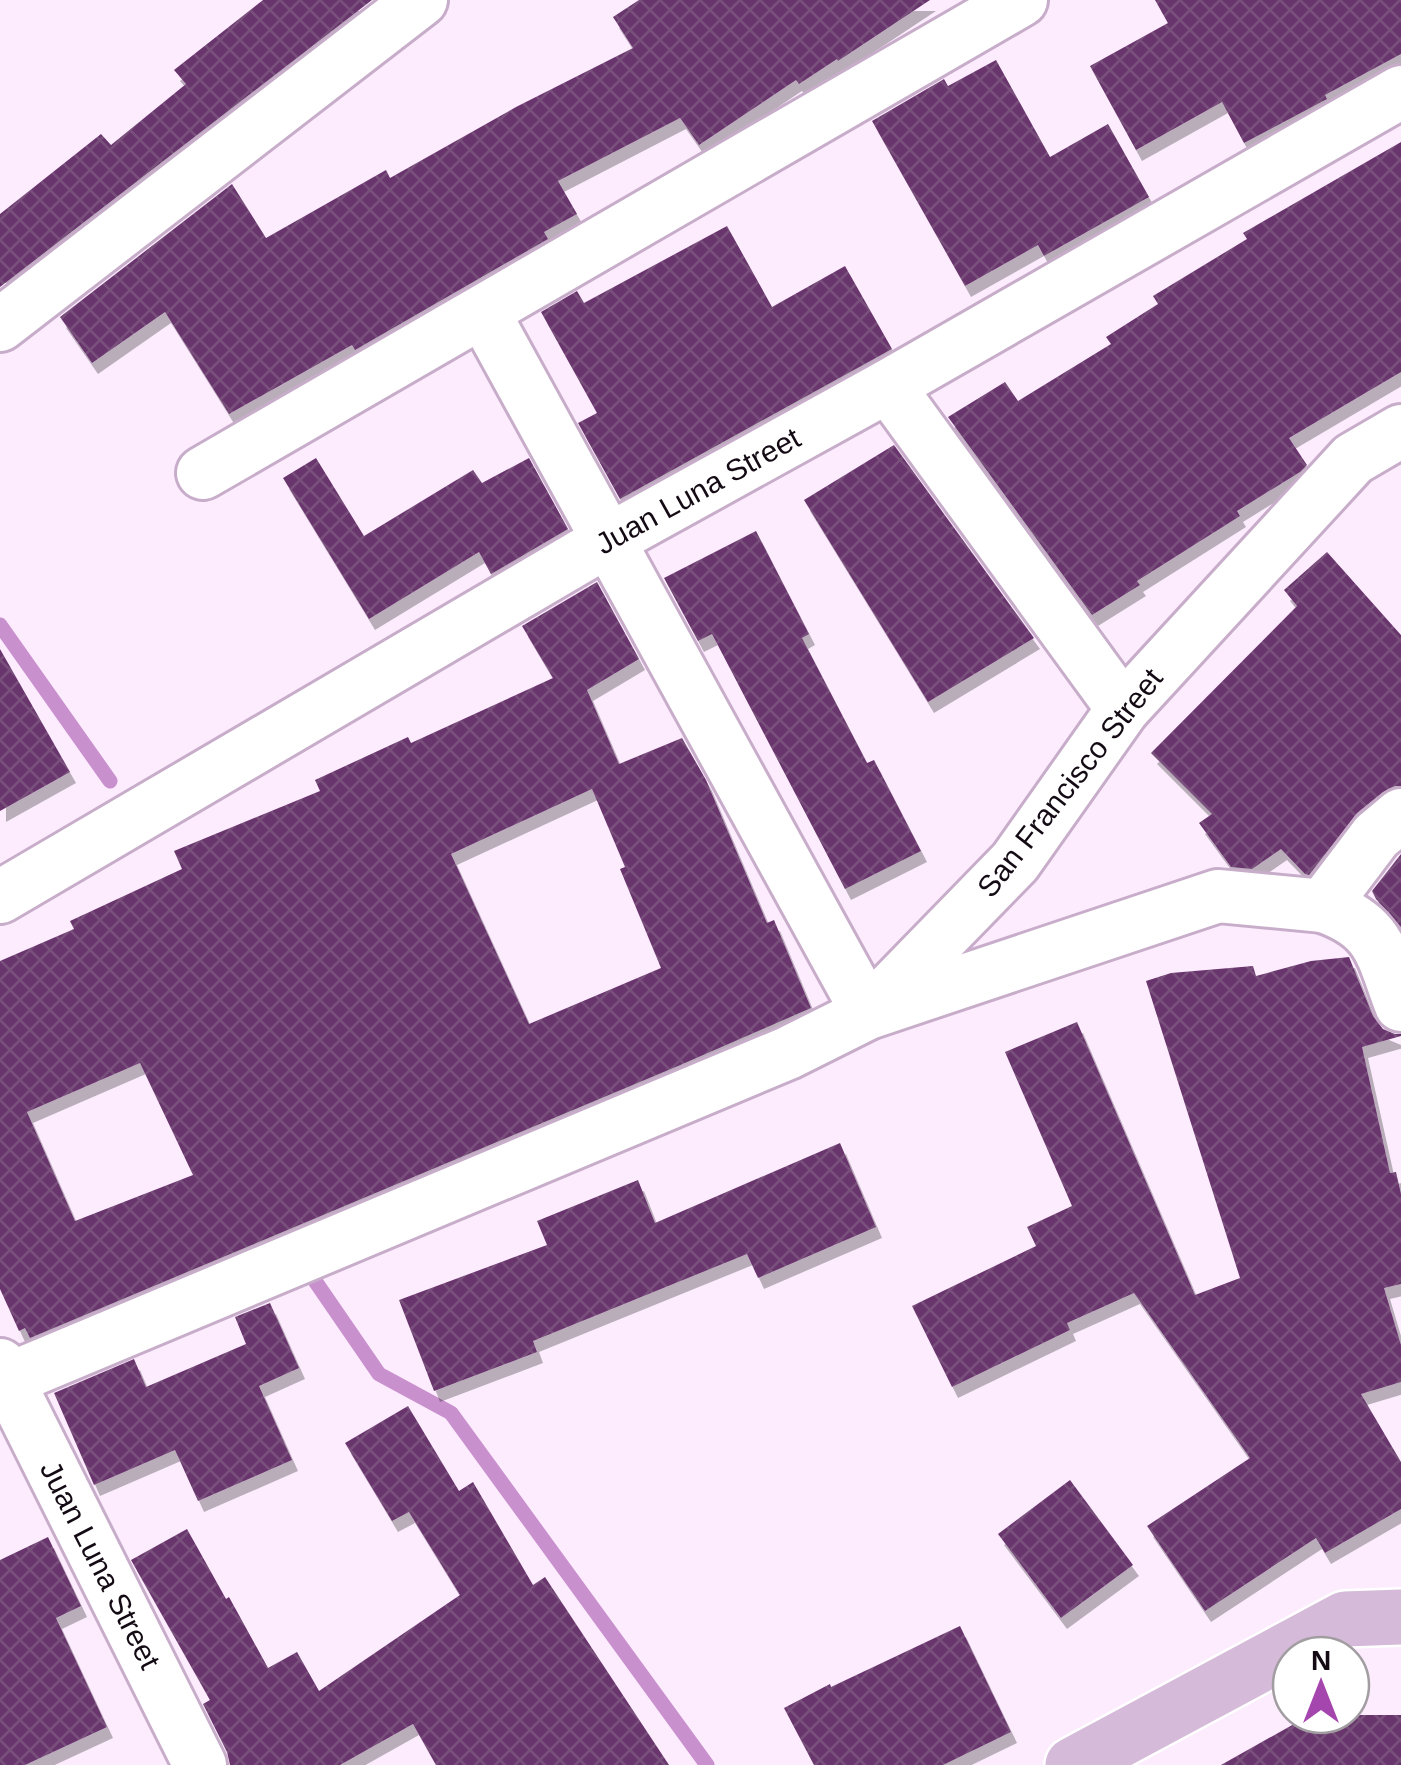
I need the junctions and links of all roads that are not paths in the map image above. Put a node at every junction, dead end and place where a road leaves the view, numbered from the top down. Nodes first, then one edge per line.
1 (421, 0) edge
2 (1021, 0) edge
3 (1401, 92) edge
4 (484, 312) junction
5 (0, 326) edge
6 (888, 386) junction
7 (1401, 431) edge
8 (203, 473) dead end
9 (607, 540) junction
10 (1122, 709) junction
11 (1401, 814) edge
12 (0, 897) edge
13 (1322, 906) junction
14 (1401, 1005) edge
15 (868, 1013) junction
16 (2, 1376) edge
17 (1401, 1617) edge
18 (200, 1765) edge
19 (1073, 1765) edge

1 - 5 street
2 - 4 street
3 - 6 street, Juan Luna Street
4 - 8 street
4 - 9 street
6 - 9 street, Juan Luna Street
6 - 10 street
7 - 10 street, San Francisco Street
9 - 12 street, Juan Luna Street
9 - 15 street
10 - 15 street, San Francisco Street
11 - 13 street
13 - 14 street
13 - 15 street
15 - 16 street
16 - 18 street, Juan Luna Street
17 - 19 main road

